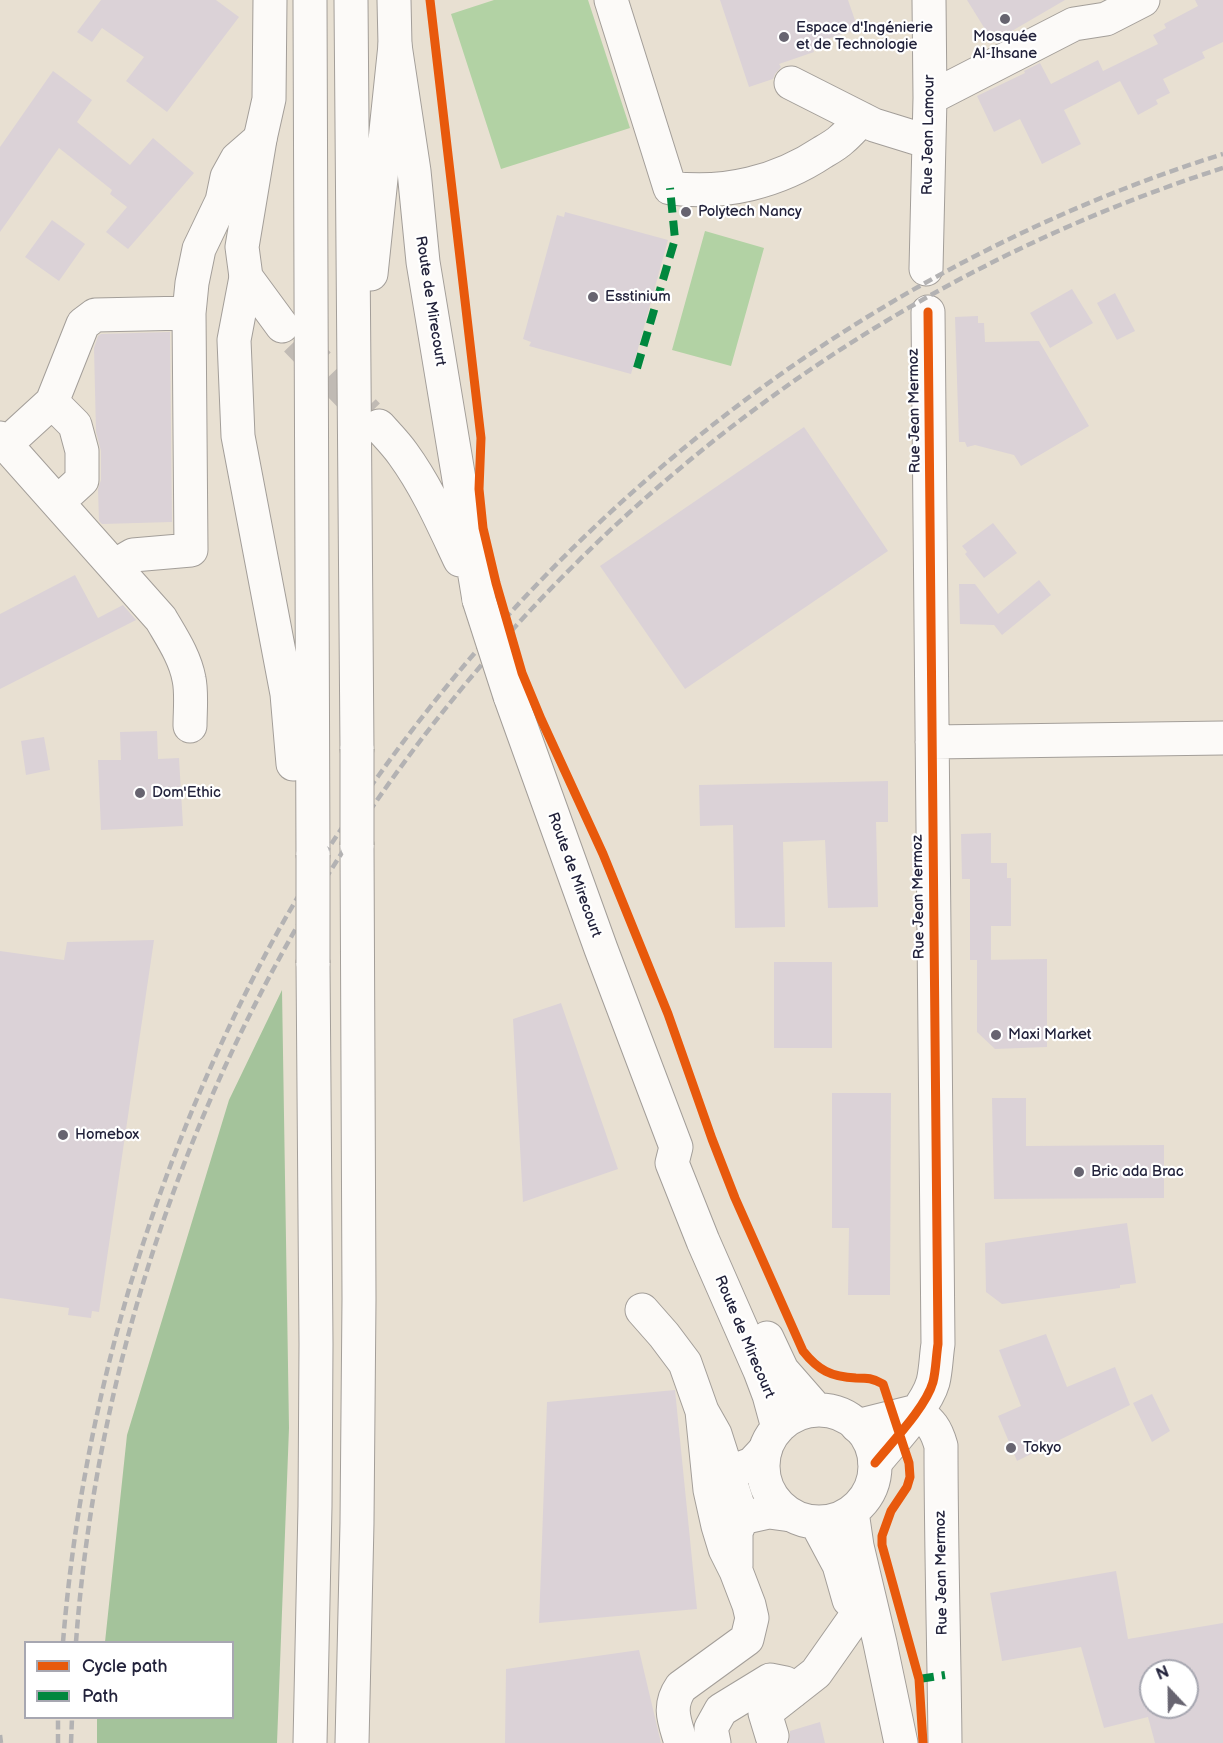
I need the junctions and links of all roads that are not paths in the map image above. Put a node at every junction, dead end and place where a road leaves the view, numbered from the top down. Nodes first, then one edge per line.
1 (270, 0) edge
2 (310, 0) edge
3 (351, 0) edge
4 (394, 0) edge
5 (611, 0) edge
6 (929, 0) edge
7 (1143, 0) edge
8 (395, 45) junction
9 (791, 83) dead end
10 (930, 98) junction
11 (862, 119) junction
12 (260, 139) junction
13 (929, 142) junction
14 (926, 269) dead end
15 (246, 277) junction
16 (928, 312) dead end
17 (189, 313) junction
18 (282, 326) tunnel mouth
19 (52, 402) junction
20 (366, 433) junction
21 (3, 441) edge
22 (58, 502) junction
23 (114, 566) junction
24 (479, 600) junction
25 (190, 726) dead end
26 (1223, 738) edge
27 (933, 742) junction
28 (308, 864) junction
29 (676, 1147) junction
30 (642, 1310) dead end
31 (817, 1410) junction
32 (917, 1411) junction
33 (857, 1426) junction
34 (772, 1439) junction
35 (875, 1463) junction
36 (723, 1496) junction
37 (852, 1512) junction
38 (804, 1519) junction
39 (854, 1619) junction
40 (792, 1692) junction
41 (762, 1730) edge
42 (310, 1743) edge
43 (352, 1743) edge
44 (681, 1743) edge
45 (714, 1743) edge
46 (879, 1743) edge
47 (901, 1743) edge
48 (945, 1743) edge

1 - 12 main road
2 - 28 main road
3 - 20 main road
4 - 8 main road, Route de Mirecourt
5 - 11 main road
6 - 10 main road, Rue Jean Lamour
7 - 10 main road
8 - 20 main road
8 - 24 main road, Route de Mirecourt
9 - 11 main road
10 - 13 main road, Rue Jean Lamour
11 - 13 main road
12 - 15 main road
12 - 17 main road
13 - 14 main road, Rue Jean Lamour
15 - 18 main road
15 - 28 main road
16 - 27 main road, Rue Jean Mermoz
17 - 19 main road
17 - 23 main road
19 - 21 main road
19 - 22 main road
20 - 24 main road, Route de Mirecourt
20 - 43 main road, bridge
21 - 22 main road
22 - 23 main road
23 - 25 main road
24 - 29 main road, Route de Mirecourt, bridge
26 - 27 main road
27 - 32 main road, Rue Jean Mermoz
28 - 42 main road, bridge
29 - 31 main road, Route de Mirecourt
29 - 34 main road, Route de Mirecourt
30 - 36 main road
31 - 33 main road
31 - 34 main road
32 - 33 main road
32 - 35 main road, Rue Jean Mermoz
32 - 48 main road, Rue Jean Mermoz
33 - 35 main road
34 - 36 main road
34 - 38 main road
35 - 37 main road
36 - 38 main road
36 - 44 main road
37 - 38 main road
37 - 47 main road
38 - 39 main road
39 - 40 main road
39 - 46 main road
40 - 41 main road
40 - 45 main road

